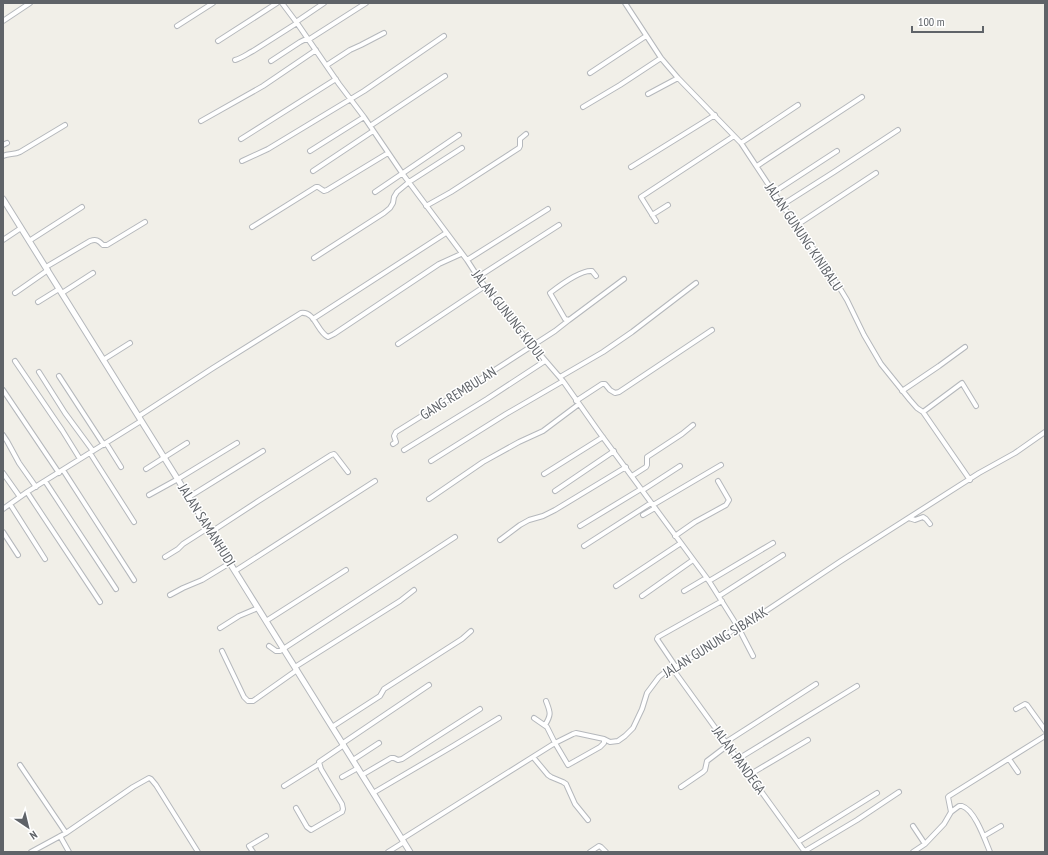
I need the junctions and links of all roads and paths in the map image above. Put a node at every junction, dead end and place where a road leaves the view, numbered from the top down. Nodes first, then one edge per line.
1 (30, 3) edge
2 (213, 3) edge
3 (277, 3) edge
4 (324, 3) edge
5 (366, 3) edge
6 (625, 3) edge
7 (284, 4) edge
8 (3, 20) edge
9 (296, 22) junction
10 (177, 26) dead end
11 (384, 33) dead end
12 (444, 36) dead end
13 (646, 36) junction
14 (308, 40) junction
15 (218, 41) dead end
16 (316, 50) junction
17 (661, 58) junction
18 (235, 60) dead end
19 (271, 61) dead end
20 (327, 65) junction
21 (590, 73) dead end
22 (446, 76) dead end
23 (678, 78) junction
24 (336, 79) junction
25 (648, 94) dead end
26 (862, 97) dead end
27 (350, 99) junction
28 (798, 105) dead end
29 (583, 107) dead end
30 (715, 115) junction
31 (364, 117) junction
32 (201, 121) dead end
33 (65, 125) dead end
34 (370, 126) junction
35 (898, 130) dead end
36 (373, 131) junction
37 (526, 134) dead end
38 (459, 135) dead end
39 (734, 136) junction
40 (240, 139) dead end
41 (741, 143) junction
42 (462, 148) dead end
43 (310, 151) dead end
44 (837, 151) dead end
45 (388, 153) junction
46 (3, 156) edge
47 (242, 162) dead end
48 (757, 166) junction
49 (631, 167) dead end
50 (312, 171) dead end
51 (402, 173) junction
52 (876, 173) dead end
53 (409, 182) junction
54 (375, 192) dead end
55 (774, 192) junction
56 (3, 199) edge
57 (668, 205) dead end
58 (782, 205) junction
59 (426, 206) junction
60 (82, 207) dead end
61 (548, 209) dead end
62 (652, 215) junction
63 (656, 221) dead end
64 (145, 222) dead end
65 (559, 225) dead end
66 (797, 225) junction
67 (252, 227) dead end
68 (21, 228) junction
69 (446, 234) junction
70 (3, 240) edge
71 (29, 241) junction
72 (461, 254) junction
73 (314, 258) dead end
74 (467, 260) junction
75 (47, 269) junction
76 (93, 273) dead end
77 (596, 276) dead end
78 (478, 277) junction
79 (624, 279) dead end
80 (696, 284) dead end
81 (484, 286) junction
82 (60, 291) junction
83 (15, 293) dead end
84 (38, 302) dead end
85 (313, 319) junction
86 (570, 320) junction
87 (712, 330) dead end
88 (130, 343) dead end
89 (398, 344) dead end
90 (532, 346) junction
91 (965, 347) dead end
92 (103, 360) junction
93 (15, 361) dead end
94 (546, 361) junction
95 (39, 372) dead end
96 (59, 376) dead end
97 (562, 379) junction
98 (3, 390) edge
99 (902, 391) junction
100 (578, 402) junction
101 (976, 406) dead end
102 (923, 412) junction
103 (140, 419) junction
104 (692, 425) dead end
105 (1045, 432) edge
106 (3, 435) edge
107 (603, 437) junction
108 (187, 443) dead end
109 (237, 443) dead end
110 (105, 444) junction
111 (394, 444) dead end
112 (404, 450) dead end
113 (263, 451) dead end
114 (614, 451) junction
115 (91, 452) junction
116 (164, 458) junction
117 (80, 459) junction
118 (431, 461) dead end
119 (721, 465) dead end
120 (680, 466) dead end
121 (121, 467) dead end
122 (626, 467) junction
123 (146, 469) dead end
124 (61, 471) junction
125 (348, 472) dead end
126 (3, 473) edge
127 (544, 474) dead end
128 (632, 476) junction
129 (178, 479) junction
130 (970, 480) junction
131 (45, 481) junction
132 (374, 481) dead end
133 (718, 481) dead end
134 (36, 487) junction
135 (642, 490) junction
136 (555, 491) dead end
137 (27, 492) junction
138 (149, 496) dead end
139 (20, 497) junction
140 (189, 497) junction
141 (429, 499) dead end
142 (10, 504) junction
143 (653, 505) junction
144 (3, 509) edge
145 (643, 515) dead end
146 (909, 518) junction
147 (134, 522) dead end
148 (930, 524) dead end
149 (580, 526) dead end
150 (210, 530) junction
151 (3, 532) edge
152 (675, 536) junction
153 (455, 537) dead end
154 (500, 540) dead end
155 (681, 543) junction
156 (773, 543) dead end
157 (584, 546) dead end
158 (18, 555) dead end
159 (783, 555) dead end
160 (165, 557) dead end
161 (45, 559) dead end
162 (694, 560) junction
163 (230, 563) junction
164 (235, 570) junction
165 (346, 570) dead end
166 (708, 579) junction
167 (134, 580) dead end
168 (616, 586) dead end
169 (116, 589) dead end
170 (414, 590) dead end
171 (684, 591) dead end
172 (170, 595) dead end
173 (642, 596) dead end
174 (719, 596) junction
175 (722, 601) junction
176 (100, 602) dead end
177 (258, 608) junction
178 (266, 621) junction
179 (738, 627) junction
180 (220, 628) dead end
181 (472, 631) dead end
182 (269, 646) dead end
183 (284, 649) junction
184 (222, 651) dead end
185 (753, 656) dead end
186 (674, 668) junction
187 (296, 669) junction
188 (816, 684) dead end
189 (429, 685) dead end
190 (858, 686) dead end
191 (546, 701) dead end
192 (480, 708) dead end
193 (1016, 709) dead end
194 (499, 718) dead end
195 (534, 718) dead end
196 (545, 724) junction
197 (332, 727) junction
198 (1045, 730) edge
199 (1045, 736) edge
200 (604, 739) junction
201 (808, 740) dead end
202 (379, 743) dead end
203 (555, 743) junction
204 (727, 743) junction
205 (343, 744) junction
206 (533, 757) junction
207 (738, 759) junction
208 (1009, 759) junction
209 (353, 760) junction
210 (319, 764) junction
211 (20, 765) dead end
212 (358, 768) junction
213 (1018, 772) dead end
214 (362, 775) junction
215 (749, 775) junction
216 (342, 777) dead end
217 (284, 786) dead end
218 (681, 787) dead end
219 (899, 792) dead end
220 (373, 793) junction
221 (877, 793) dead end
222 (296, 808) dead end
223 (951, 812) junction
224 (588, 820) dead end
225 (913, 826) dead end
226 (1001, 826) dead end
227 (66, 833) junction
228 (60, 836) junction
229 (266, 836) dead end
230 (984, 836) junction
231 (403, 841) junction
232 (798, 842) junction
233 (925, 844) junction
234 (31, 852) edge
235 (69, 852) edge
236 (198, 852) edge
237 (253, 852) edge
238 (388, 852) edge
239 (410, 852) edge
240 (590, 852) edge
241 (606, 852) edge
242 (805, 852) edge
243 (913, 852) edge
244 (990, 852) edge

1 - 8 street
2 - 10 street
3 - 15 street
4 - 9 street
5 - 14 street
6 - 13 street, JALAN GUNUNG KINIBALU
7 - 9 street, JALAN GUNUNG KIDUL
9 - 14 street, JALAN GUNUNG KIDUL
9 - 18 street
11 - 20 street
12 - 27 street
13 - 17 street, JALAN GUNUNG KINIBALU
13 - 21 street
14 - 16 street, JALAN GUNUNG KIDUL
14 - 19 street
16 - 20 street, JALAN GUNUNG KIDUL
16 - 32 street
17 - 23 street, JALAN GUNUNG KINIBALU
17 - 29 street
20 - 24 street, JALAN GUNUNG KIDUL
22 - 34 street
23 - 25 street
23 - 30 street, JALAN GUNUNG KINIBALU
24 - 27 street, JALAN GUNUNG KIDUL
24 - 40 street
26 - 48 street
27 - 31 street, JALAN GUNUNG KIDUL
27 - 47 street
28 - 41 street
30 - 39 street, JALAN GUNUNG KINIBALU
30 - 49 street
31 - 34 street, JALAN GUNUNG KIDUL
31 - 43 street
33 - 46 street
34 - 36 street, JALAN GUNUNG KIDUL
35 - 58 street
36 - 45 street, JALAN GUNUNG KIDUL
36 - 50 street
37 - 59 street
38 - 51 street
39 - 41 street, JALAN GUNUNG KINIBALU
39 - 62 street
41 - 48 street, JALAN GUNUNG KINIBALU
42 - 53 street
44 - 55 street
45 - 51 street, JALAN GUNUNG KIDUL
45 - 67 street
48 - 55 street, JALAN GUNUNG KINIBALU
51 - 53 street, JALAN GUNUNG KIDUL
51 - 54 street
52 - 66 street
53 - 59 street, JALAN GUNUNG KIDUL
53 - 73 street
55 - 58 street, JALAN GUNUNG KINIBALU
56 - 68 street, JALAN SAMANHUDI
57 - 62 street
58 - 66 street, JALAN GUNUNG KINIBALU
59 - 69 street, JALAN GUNUNG KIDUL
60 - 71 street
61 - 74 street
62 - 63 street
64 - 75 street
65 - 78 street
66 - 99 street, JALAN GUNUNG KINIBALU
68 - 70 street
68 - 71 street, JALAN SAMANHUDI
69 - 72 street, JALAN GUNUNG KIDUL
69 - 85 street
71 - 75 street, JALAN SAMANHUDI
72 - 74 street, JALAN GUNUNG KIDUL
72 - 85 street
74 - 78 street, JALAN GUNUNG KIDUL
75 - 82 street, JALAN SAMANHUDI
75 - 83 street
76 - 82 street
77 - 86 street
78 - 81 street, JALAN GUNUNG KIDUL
79 - 86 street, GANG REMBULAN
80 - 97 street
81 - 89 street
81 - 90 street, JALAN GUNUNG KIDUL
82 - 84 street
82 - 92 street, JALAN SAMANHUDI
85 - 103 street
86 - 90 street, GANG REMBULAN
87 - 100 street
88 - 92 street
90 - 94 street, JALAN GUNUNG KIDUL
90 - 111 street, GANG REMBULAN
91 - 99 street
92 - 103 street, JALAN SAMANHUDI
93 - 117 street
94 - 97 street, JALAN GUNUNG KIDUL
94 - 112 street
95 - 115 street
96 - 110 street
97 - 100 street, JALAN GUNUNG KIDUL
97 - 118 street
98 - 124 street
99 - 102 street, JALAN GUNUNG KINIBALU
100 - 107 street, JALAN GUNUNG KIDUL
100 - 141 street
101 - 102 street
102 - 130 street, JALAN GUNUNG KINIBALU
103 - 110 street
103 - 116 street, JALAN SAMANHUDI
104 - 128 street
105 - 130 street, JALAN GUNUNG SIBAYAK
106 - 134 street
107 - 114 street, JALAN GUNUNG KIDUL
107 - 127 street
108 - 116 street
109 - 129 street
110 - 115 street
110 - 121 street
113 - 140 street
114 - 122 street, JALAN GUNUNG KIDUL
114 - 136 street
115 - 117 street
115 - 147 street
116 - 123 street
116 - 129 street, JALAN SAMANHUDI
117 - 124 street
119 - 143 street
120 - 135 street
122 - 128 street, JALAN GUNUNG KIDUL
122 - 154 street
124 - 131 street
124 - 167 street
125 - 150 street
126 - 139 street
128 - 135 street, JALAN GUNUNG KIDUL
129 - 138 street
129 - 140 street, JALAN SAMANHUDI
130 - 146 street, JALAN GUNUNG SIBAYAK
131 - 134 street
131 - 169 street
132 - 164 street
133 - 152 street
134 - 137 street
135 - 143 street, JALAN GUNUNG KIDUL
135 - 149 street
137 - 139 street
137 - 176 street
139 - 142 street
140 - 150 street, JALAN SAMANHUDI
142 - 144 street
142 - 161 street
143 - 145 street
143 - 152 street, JALAN GUNUNG KIDUL
143 - 157 street
146 - 148 street
146 - 179 street, JALAN GUNUNG SIBAYAK
150 - 160 street
150 - 163 street, JALAN SAMANHUDI
151 - 158 street
152 - 155 street, JALAN GUNUNG KIDUL
153 - 183 street
155 - 162 street, JALAN GUNUNG KIDUL
155 - 168 street
156 - 166 street
159 - 174 street
162 - 166 street, JALAN GUNUNG KIDUL
162 - 173 street
163 - 164 street, JALAN SAMANHUDI
163 - 172 street
164 - 177 street, JALAN SAMANHUDI
165 - 178 street
166 - 171 street
166 - 174 street, JALAN GUNUNG KIDUL
170 - 187 street
174 - 175 street, JALAN GUNUNG KIDUL
175 - 179 street, JALAN GUNUNG KIDUL
175 - 186 street, JALAN PANDEGA
177 - 178 street, JALAN SAMANHUDI
177 - 180 street
178 - 183 street, JALAN SAMANHUDI
179 - 185 street, JALAN GUNUNG KIDUL
179 - 186 street, JALAN GUNUNG SIBAYAK
181 - 197 street
182 - 183 street
183 - 187 street, JALAN SAMANHUDI
184 - 187 street
186 - 200 street, JALAN GUNUNG SIBAYAK
186 - 204 street, JALAN PANDEGA
187 - 197 street, JALAN SAMANHUDI
188 - 204 street
189 - 205 street
190 - 207 street
191 - 196 street
192 - 214 street
193 - 198 street
194 - 220 street
195 - 196 street
196 - 203 street
197 - 205 street, JALAN SAMANHUDI
199 - 208 street
200 - 203 street, JALAN GUNUNG SIBAYAK
200 - 203 street
201 - 215 street
202 - 209 street
203 - 206 street, JALAN GUNUNG SIBAYAK
204 - 207 street, JALAN PANDEGA
204 - 218 street
205 - 209 street, JALAN SAMANHUDI
205 - 210 street
206 - 224 street
206 - 231 street, JALAN GUNUNG SIBAYAK
207 - 215 street, JALAN PANDEGA
208 - 213 street
208 - 223 street
209 - 212 street, JALAN SAMANHUDI
210 - 217 street
210 - 222 street
211 - 227 street
212 - 214 street, JALAN SAMANHUDI
212 - 216 street
214 - 220 street, JALAN SAMANHUDI
215 - 232 street, JALAN PANDEGA
219 - 242 street
220 - 231 street, JALAN SAMANHUDI
221 - 232 street
223 - 230 street
223 - 233 street
225 - 233 street
226 - 230 street
227 - 228 street
227 - 236 street
228 - 234 street
228 - 235 street
229 - 237 street
230 - 244 street
231 - 238 street, JALAN GUNUNG SIBAYAK
231 - 239 street, JALAN SAMANHUDI
232 - 242 street, JALAN PANDEGA
233 - 243 street
240 - 241 street

